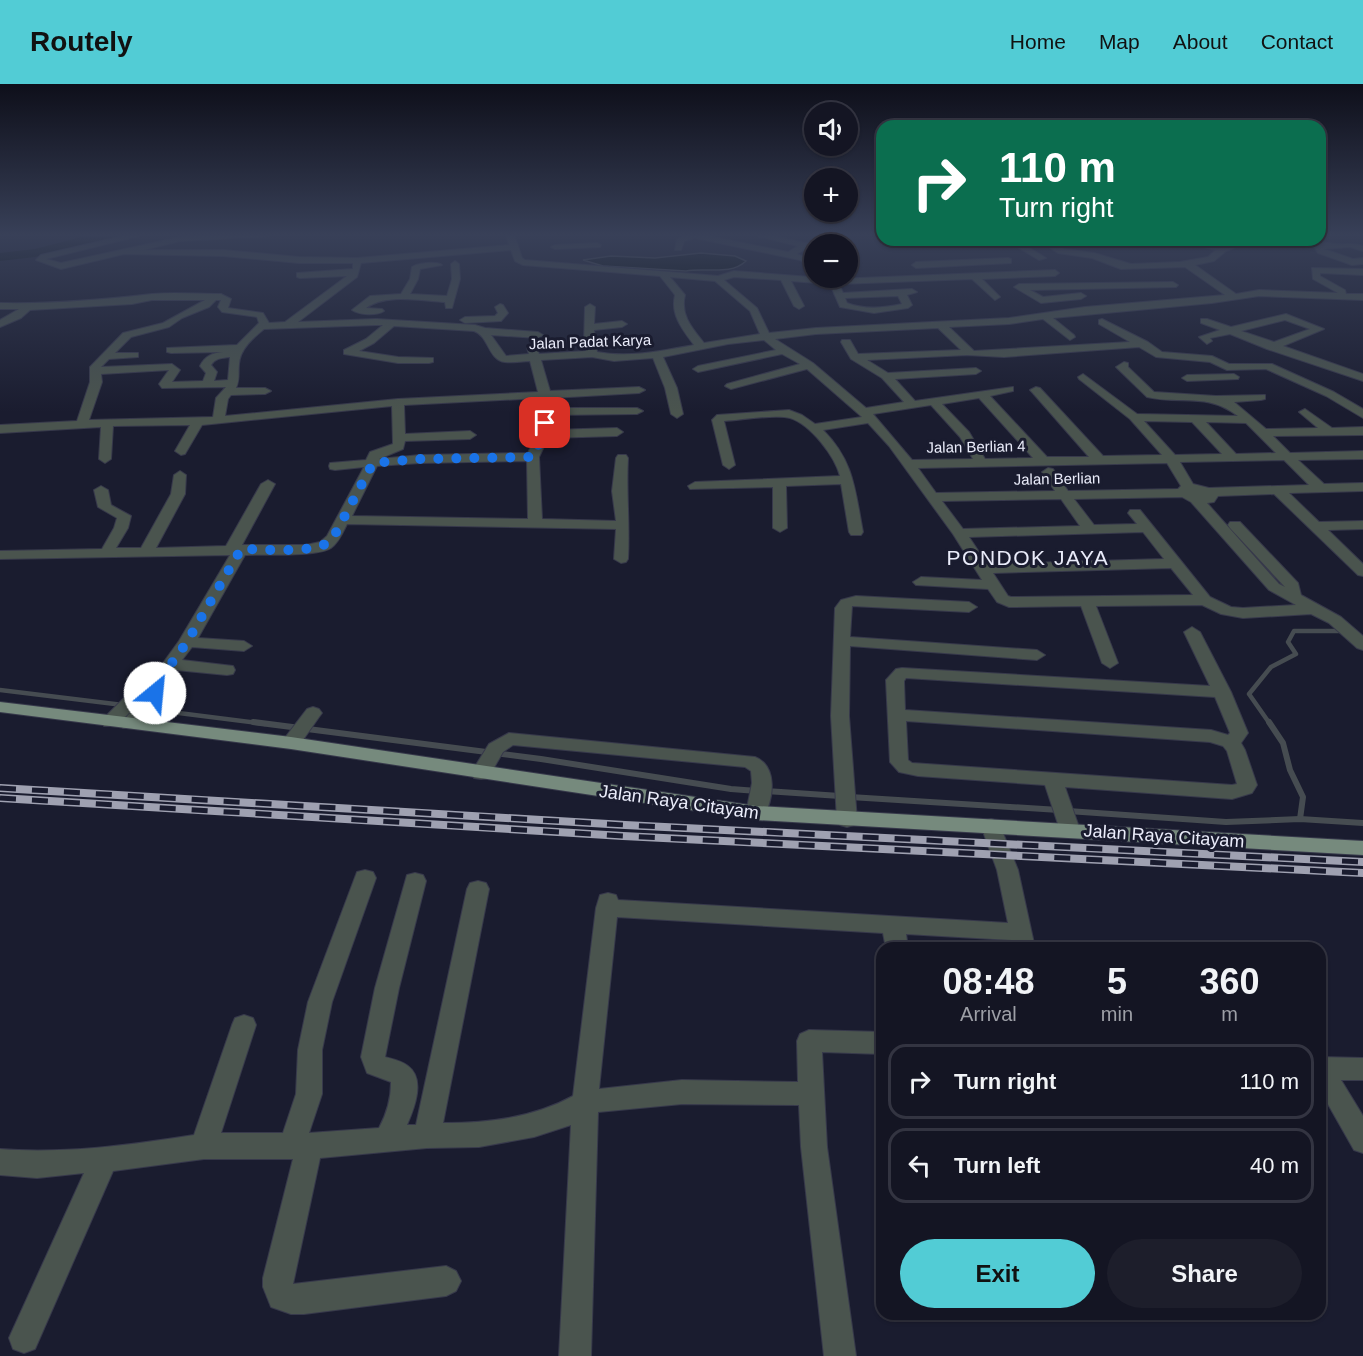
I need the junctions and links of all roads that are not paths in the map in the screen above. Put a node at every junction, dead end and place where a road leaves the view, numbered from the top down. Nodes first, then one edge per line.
1 (328, 293) edge
2 (406, 293) edge
3 (452, 293) edge
4 (679, 293) edge
5 (735, 293) edge
6 (793, 293) edge
7 (881, 293) edge
8 (903, 293) edge
9 (991, 293) edge
10 (1030, 293) edge
11 (1084, 293) edge
12 (1229, 293) edge
13 (1254, 293) edge
14 (1275, 293) edge
15 (1346, 293) edge
16 (1232, 295) junction
17 (1349, 295) junction
18 (839, 296) joint
19 (213, 297) junction
20 (404, 297) junction
21 (995, 297) dead end
22 (1363, 297) edge
23 (1178, 302) junction
24 (0, 306) edge
25 (800, 306) dead end
26 (27, 307) junction
27 (590, 307) dead end
28 (500, 308) dead end
29 (1188, 310) dead end
30 (1263, 312) dead end
31 (407, 313) dead end
32 (1069, 313) junction
33 (1046, 317) junction
34 (1286, 317) junction
35 (1081, 320) dead end
36 (1204, 321) dead end
37 (1102, 322) dead end
38 (392, 323) junction
39 (0, 324) edge
40 (622, 324) dead end
41 (941, 325) junction
42 (262, 326) junction
43 (288, 326) junction
44 (591, 327) junction
45 (451, 329) junction
46 (484, 331) junction
47 (1229, 331) junction
48 (538, 335) dead end
49 (765, 337) junction
50 (1070, 337) dead end
51 (1207, 341) dead end
52 (846, 342) dead end
53 (1144, 344) junction
54 (701, 346) junction
55 (1271, 346) junction
56 (171, 350) dead end
57 (239, 350) junction
58 (784, 351) junction
59 (534, 353) junction
60 (964, 353) dead end
61 (592, 354) junction
62 (134, 355) dead end
63 (657, 355) junction
64 (106, 356) junction
65 (855, 357) junction
66 (429, 360) dead end
67 (809, 365) junction
68 (1124, 365) dead end
69 (1177, 365) dead end
70 (1363, 365) edge
71 (698, 369) dead end
72 (94, 371) junction
73 (976, 372) dead end
74 (1336, 374) junction
75 (886, 376) junction
76 (1083, 377) dead end
77 (1187, 378) junction
78 (1234, 378) dead end
79 (1363, 378) edge
80 (207, 385) junction
81 (731, 386) dead end
82 (230, 388) junction
83 (1009, 389) dead end
84 (639, 390) dead end
85 (1036, 390) dead end
86 (265, 391) dead end
87 (545, 394) junction
88 (982, 394) junction
89 (1198, 397) junction
90 (1261, 397) dead end
91 (1217, 399) junction
92 (933, 401) junction
93 (398, 402) junction
94 (912, 404) junction
95 (1360, 409) edge
96 (637, 411) dead end
97 (546, 412) junction
98 (1305, 412) dead end
99 (677, 414) dead end
100 (868, 415) junction
101 (1134, 417) junction
102 (1196, 419) junction
103 (1250, 420) junction
104 (218, 421) junction
105 (198, 422) junction
106 (107, 423) junction
107 (82, 424) junction
108 (811, 428) junction
109 (0, 429) edge
110 (1363, 430) edge
111 (617, 432) dead end
112 (1330, 432) junction
113 (1263, 433) junction
114 (543, 434) junction
115 (470, 435) dead end
116 (401, 438) junction
117 (181, 451) dead end
118 (1363, 455) edge
119 (1287, 456) junction
120 (533, 457) junction
121 (1232, 457) junction
122 (622, 458) dead end
123 (1171, 458) junction
124 (105, 459) dead end
125 (1099, 460) junction
126 (373, 463) junction
127 (909, 464) junction
128 (982, 464) junction
129 (729, 465) dead end
130 (335, 466) dead end
131 (1046, 467) junction
132 (180, 475) dead end
133 (847, 480) junction
134 (779, 481) junction
135 (268, 484) dead end
136 (695, 486) dead end
137 (1363, 487) edge
138 (1320, 488) junction
139 (1277, 489) junction
140 (101, 490) dead end
141 (1197, 494) junction
142 (1065, 495) junction
143 (931, 497) junction
144 (1135, 513) dead end
145 (342, 520) junction
146 (535, 522) junction
147 (623, 525) junction
148 (1314, 525) junction
149 (1363, 525) edge
150 (780, 528) dead end
151 (1146, 528) junction
152 (1090, 530) junction
153 (856, 532) dead end
154 (959, 533) junction
155 (237, 549) junction
156 (147, 550) junction
157 (106, 552) junction
158 (0, 555) edge
159 (621, 559) dead end
160 (1357, 560) edge
161 (1174, 563) junction
162 (981, 568) junction
163 (1363, 572) edge
164 (921, 582) dead end
165 (991, 585) junction
166 (1205, 600) junction
167 (1087, 602) junction
168 (969, 607) dead end
169 (1311, 609) junction
170 (1192, 632) dead end
171 (843, 641) junction
172 (1359, 641) edge
173 (187, 642) junction
174 (244, 646) dead end
175 (1037, 655) dead end
176 (1110, 663) dead end
177 (171, 664) junction
178 (227, 670) dead end
179 (1222, 692) junction
180 (0, 707) edge
181 (129, 712) junction
182 (896, 715) junction
183 (1230, 742) junction
184 (489, 760) junction
185 (1056, 786) junction
186 (758, 805) junction
187 (846, 813) junction
188 (1068, 823) junction
189 (991, 826) junction
190 (1363, 848) edge
191 (365, 878) dead end
192 (416, 881) dead end
193 (478, 889) dead end
194 (893, 925) junction
195 (1023, 940) edge
196 (896, 942) edge
197 (244, 1025) dead end
198 (876, 1043) edge
199 (1326, 1068) edge
200 (1363, 1069) edge
201 (1326, 1078) edge
202 (812, 1094) junction
203 (585, 1103) junction
204 (427, 1137) junction
205 (387, 1139) junction
206 (1363, 1141) edge
207 (204, 1146) junction
208 (301, 1146) junction
209 (105, 1158) junction
210 (0, 1162) edge
211 (446, 1281) dead end
212 (24, 1338) dead end
213 (575, 1356) edge
214 (840, 1356) edge

1 - 43 street
2 - 20 street
3 - 20 street
4 - 54 street
5 - 49 street
6 - 25 street
7 - 18 street
8 - 18 street
9 - 21 street
10 - 11 street
12 - 16 street
13 - 16 street, Jalan Padat Karya
14 - 17 street, Jalan Padat Karya
15 - 17 street
16 - 23 street, Jalan Padat Karya
17 - 22 street, Jalan Padat Karya
19 - 26 street
19 - 42 street
19 - 64 street
20 - 31 street
23 - 29 street
23 - 32 street, Jalan Padat Karya
24 - 26 street
26 - 39 street
27 - 44 street
28 - 45 street
30 - 34 street
32 - 33 street, Jalan Padat Karya
32 - 35 street
33 - 41 street, Jalan Padat Karya
33 - 50 street
34 - 47 street
34 - 55 street
36 - 47 street
37 - 53 street
38 - 43 street
38 - 45 street
38 - 66 street
40 - 44 street
41 - 49 street, Jalan Padat Karya
41 - 53 street
42 - 43 street
42 - 57 street
44 - 61 street
45 - 46 street
46 - 48 street
46 - 59 street, Jalan Padat Karya
47 - 51 street
47 - 55 street
49 - 54 street, Jalan Padat Karya
49 - 58 street
52 - 65 street
53 - 95 street
54 - 63 street, Jalan Padat Karya
55 - 74 street
56 - 57 street
57 - 80 street
57 - 82 street
58 - 67 street
58 - 71 street
59 - 61 street, Jalan Padat Karya
59 - 87 street
60 - 65 street
61 - 63 street, Jalan Padat Karya
62 - 64 street
63 - 99 street
64 - 72 street
65 - 75 street
67 - 81 street
67 - 100 street
68 - 89 street
69 - 77 street
70 - 74 street
72 - 80 street
72 - 107 street
73 - 75 street
74 - 79 street
75 - 94 street
76 - 101 street
77 - 78 street
77 - 89 street
80 - 82 street
82 - 86 street
82 - 104 street
83 - 88 street
84 - 87 street
85 - 125 street
87 - 93 street
87 - 97 street
88 - 92 street
88 - 131 street
89 - 91 street
90 - 91 street
91 - 103 street
92 - 94 street
92 - 128 street
93 - 104 street
93 - 116 street
94 - 100 street
96 - 97 street
97 - 114 street
98 - 112 street
100 - 108 street
100 - 127 street
101 - 102 street
101 - 123 street
102 - 103 street
102 - 121 street
103 - 113 street
104 - 105 street
105 - 106 street
105 - 117 street
106 - 107 street
106 - 124 street
107 - 109 street
108 - 129 street
108 - 133 street
110 - 112 street
111 - 114 street
112 - 113 street
113 - 119 street
114 - 120 street
115 - 116 street
116 - 126 street
118 - 119 street, Jalan Berlian 4
119 - 121 street, Jalan Berlian 4
119 - 138 street
120 - 126 street
120 - 146 street
121 - 123 street, Jalan Berlian 4
122 - 147 street
123 - 125 street, Jalan Berlian 4
123 - 141 street
125 - 131 street, Jalan Berlian 4
126 - 130 street
126 - 145 street
127 - 128 street, Jalan Berlian 4
127 - 143 street
128 - 131 street, Jalan Berlian 4
131 - 142 street
132 - 156 street
133 - 134 street
133 - 153 street
134 - 136 street
134 - 150 street
135 - 155 street
137 - 138 street, Jalan Berlian
138 - 139 street, Jalan Berlian
139 - 141 street, Jalan Berlian
139 - 148 street
140 - 157 street
141 - 142 street, Jalan Berlian
141 - 169 street
142 - 143 street, Jalan Berlian
142 - 152 street
143 - 154 street
144 - 151 street
145 - 146 street
145 - 155 street
146 - 147 street
147 - 159 street
148 - 149 street
148 - 160 street
151 - 152 street
151 - 161 street
152 - 154 street
154 - 162 street
155 - 156 street
155 - 173 street
156 - 157 street
157 - 158 street
160 - 163 street
161 - 162 street
161 - 166 street
162 - 165 street
164 - 165 street
165 - 167 street
166 - 167 street
166 - 169 street
167 - 176 street
168 - 171 street
169 - 172 street
170 - 179 street
171 - 175 street
171 - 187 street
173 - 174 street
173 - 177 street
177 - 178 street
177 - 181 street
179 - 182 street
179 - 183 street
180 - 181 main road, Jalan Raya Citayam
181 - 184 main road, Jalan Raya Citayam
182 - 183 street
182 - 185 street
183 - 185 street
184 - 186 main road, Jalan Raya Citayam
184 - 186 street
185 - 188 street
186 - 187 main road, Jalan Raya Citayam
187 - 189 main road, Jalan Raya Citayam
188 - 189 main road, Jalan Raya Citayam
188 - 190 main road, Jalan Raya Citayam
189 - 195 street
191 - 208 street
192 - 205 street
193 - 204 street
194 - 195 street
194 - 196 street
194 - 203 street
197 - 207 street
198 - 202 street
199 - 200 street
201 - 206 street
202 - 203 street
202 - 214 street
203 - 204 street
203 - 213 street
204 - 205 street
205 - 208 street
207 - 208 street
207 - 209 street
208 - 211 street
209 - 210 street
209 - 212 street

